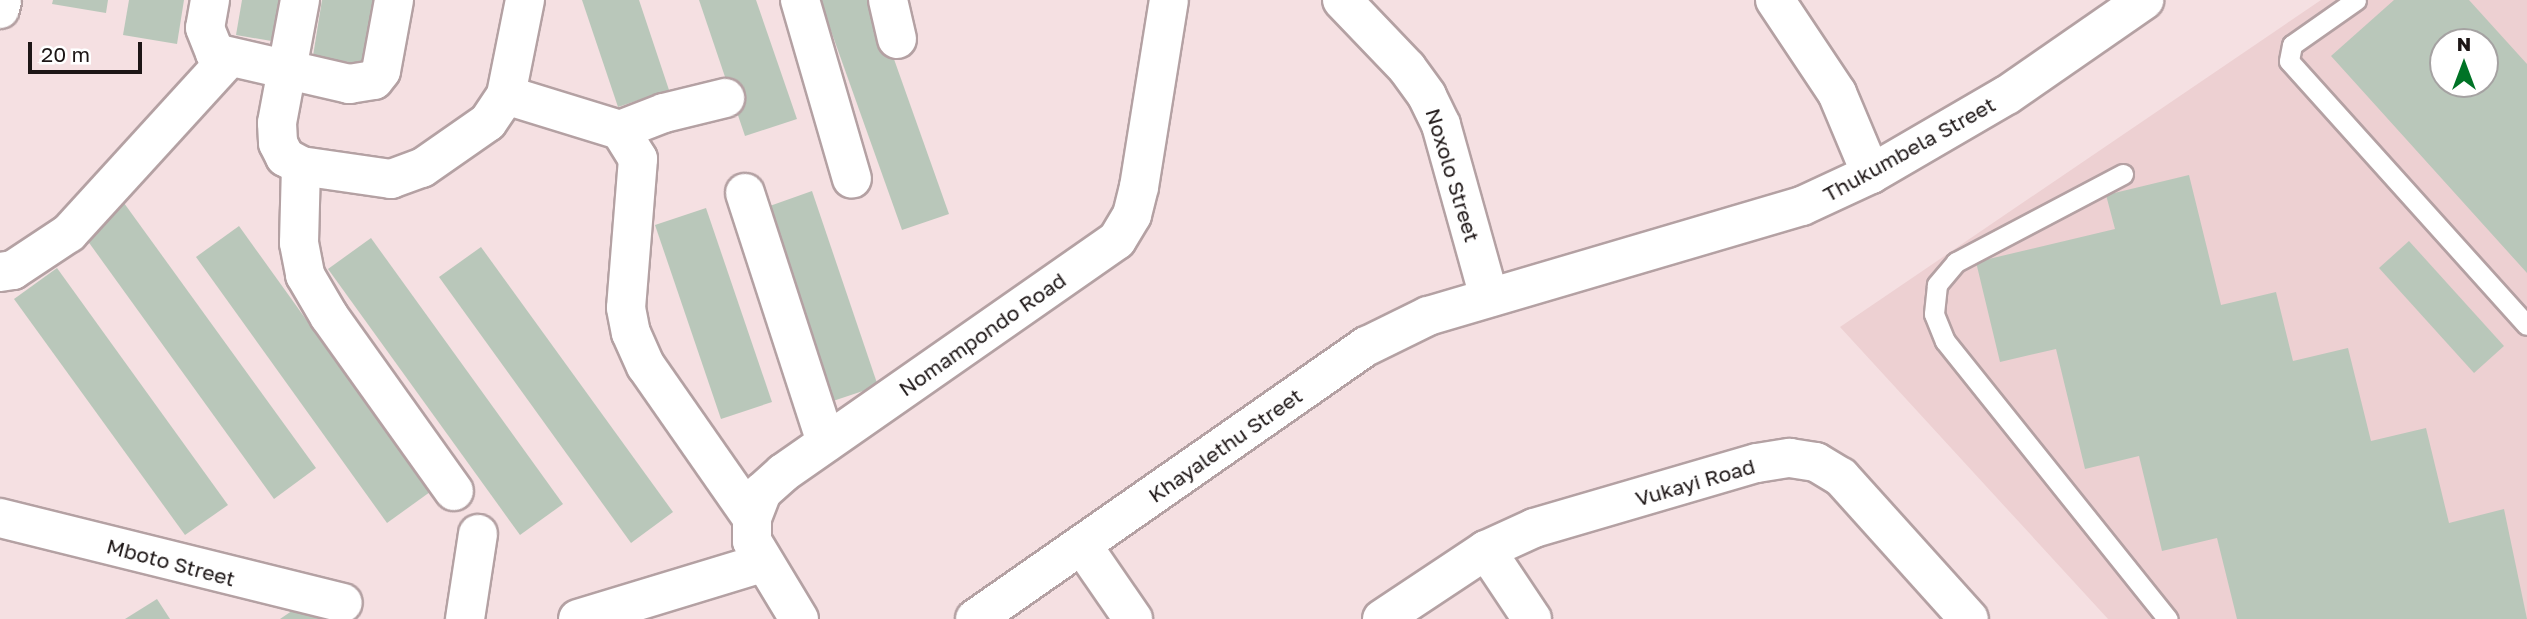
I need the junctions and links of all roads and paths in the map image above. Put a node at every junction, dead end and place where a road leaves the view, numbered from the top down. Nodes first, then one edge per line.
1 (2, 0) edge
2 (210, 0) edge
3 (300, 0) edge
4 (394, 0) edge
5 (525, 0) edge
6 (800, 0) edge
7 (888, 0) edge
8 (1169, 0) edge
9 (1342, 0) edge
10 (1775, 0) edge
11 (2144, 0) edge
12 (2356, 0) edge
13 (0, 9) edge
14 (2106, 11) edge
15 (897, 39) dead end
16 (227, 60) junction
17 (287, 72) junction
18 (506, 95) junction
19 (725, 99) dead end
20 (620, 130) junction
21 (301, 166) junction
22 (1871, 174) junction
23 (2123, 174) dead end
24 (852, 179) dead end
25 (745, 193) dead end
26 (0, 271) edge
27 (1489, 297) junction
28 (2527, 325) edge
29 (826, 442) junction
30 (454, 491) dead end
31 (0, 518) edge
32 (752, 518) junction
33 (478, 534) dead end
34 (1082, 545) junction
35 (1486, 550) junction
36 (762, 563) junction
37 (342, 603) dead end
38 (464, 619) edge
39 (578, 619) edge
40 (799, 619) edge
41 (975, 619) edge
42 (1133, 619) edge
43 (1382, 619) edge
44 (1532, 619) edge
45 (1969, 619) edge
46 (2168, 619) edge

1 - 13 street
2 - 16 street
3 - 17 street
4 - 17 street
5 - 18 street
6 - 24 street
7 - 15 street
8 - 29 street, Nomampondo Road
9 - 27 street, Noxolo Street
10 - 22 street
11 - 14 street, Thukumbela Street
12 - 28 lane
14 - 22 street, Thukumbela Street
16 - 17 street
16 - 26 street
17 - 21 street
18 - 20 street
18 - 21 street
19 - 20 street
20 - 32 street
21 - 30 street
22 - 27 street, Thukumbela Street
23 - 46 lane
25 - 29 street
27 - 34 street, Khayalethu Street
29 - 32 street, Nomampondo Road
31 - 37 street, Mboto Street
32 - 36 street
33 - 38 street
34 - 41 street, Khayalethu Street
34 - 42 street
35 - 43 street, Vukayi Road
35 - 44 street
35 - 45 street, Vukayi Road
36 - 39 street
36 - 40 street

